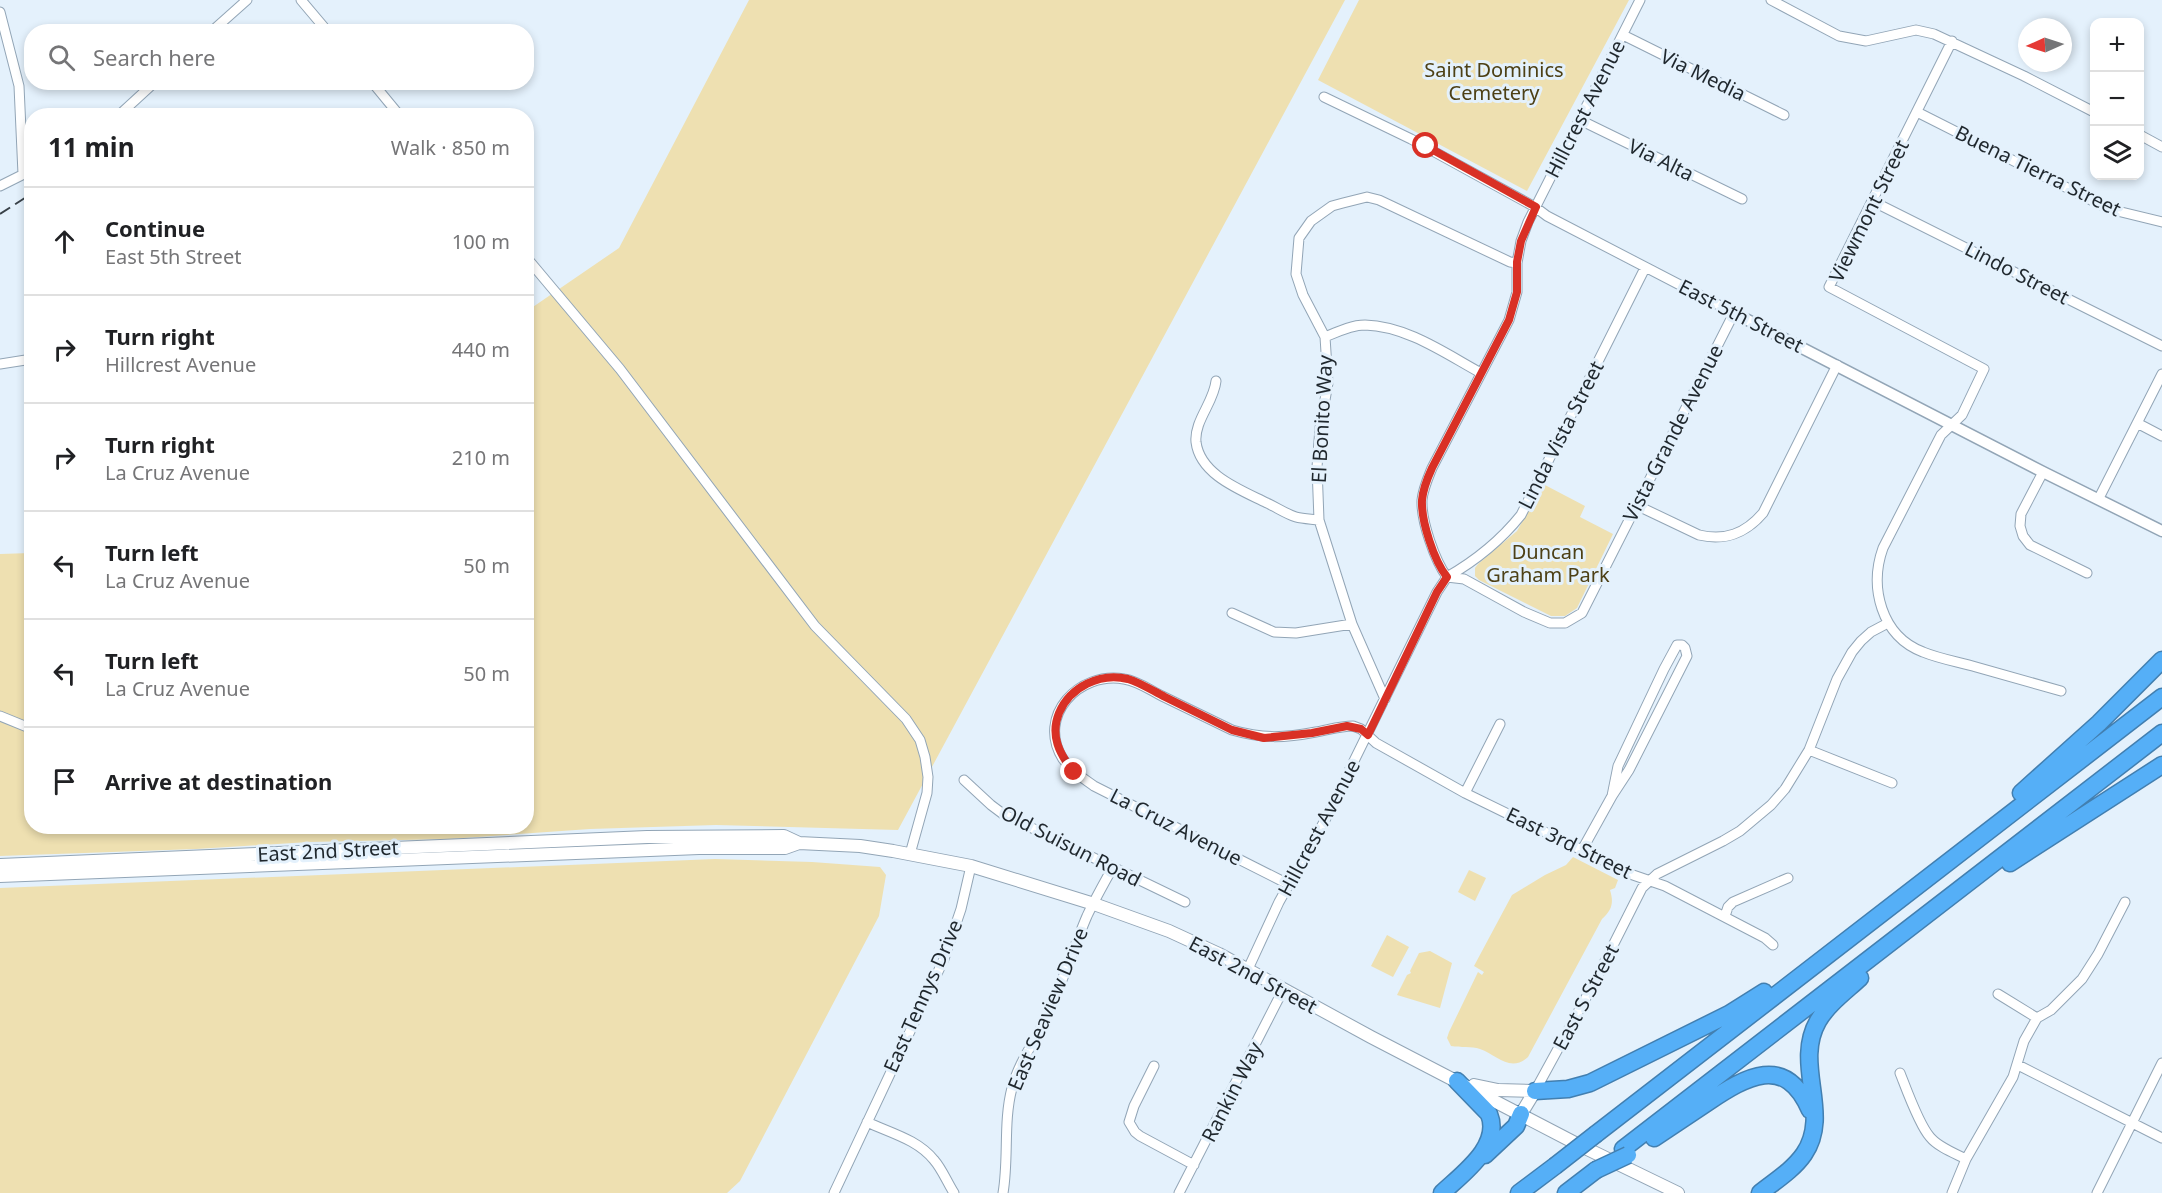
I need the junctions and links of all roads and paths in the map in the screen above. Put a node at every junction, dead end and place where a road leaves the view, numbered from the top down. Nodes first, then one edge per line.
1 (247, 0) edge
2 (301, 0) edge
3 (1640, 0) edge
4 (1771, 0) edge
5 (0, 12) edge
6 (220, 24) edge
7 (321, 24) edge
8 (1623, 35) junction
9 (1952, 41) junction
10 (146, 90) edge
11 (379, 90) edge
12 (1324, 97) dead end
13 (127, 108) edge
14 (393, 108) edge
15 (2090, 110) edge
16 (1917, 112) junction
17 (1784, 115) dead end
18 (1580, 120) junction
19 (2144, 138) edge
20 (24, 140) edge
21 (2162, 147) edge
22 (24, 174) edge
23 (0, 186) edge
24 (1742, 200) dead end
25 (1872, 201) junction
26 (1536, 207) junction
27 (2162, 222) edge
28 (1517, 262) junction
29 (534, 267) edge
30 (1645, 268) junction
31 (1734, 313) junction
32 (1325, 337) junction
33 (2162, 346) edge
34 (24, 360) edge
35 (0, 364) edge
36 (1837, 365) junction
37 (1481, 373) junction
38 (2162, 374) edge
39 (1216, 381) dead end
40 (2137, 423) junction
41 (1953, 424) junction
42 (2162, 436) edge
43 (2043, 472) junction
44 (2099, 498) junction
45 (1636, 505) junction
46 (1319, 520) junction
47 (2162, 531) edge
48 (2086, 573) dead end
49 (1447, 577) junction
50 (1232, 613) dead end
51 (1888, 623) junction
52 (1352, 624) junction
53 (2162, 660) edge
54 (2061, 691) dead end
55 (2162, 697) edge
56 (1385, 699) junction
57 (0, 716) edge
58 (1500, 723) dead end
59 (24, 726) edge
60 (2162, 733) edge
61 (1368, 735) junction
62 (1809, 750) junction
63 (2162, 765) edge
64 (964, 780) dead end
65 (1892, 783) dead end
66 (1465, 793) junction
67 (1611, 796) junction
68 (800, 843) junction
69 (1582, 850) junction
70 (910, 854) junction
71 (0, 865) edge
72 (971, 866) junction
73 (1113, 867) junction
74 (0, 876) edge
75 (1788, 878) dead end
76 (1650, 880) junction
77 (1920, 883) junction
78 (1288, 884) junction
79 (1954, 894) junction
80 (1185, 902) dead end
81 (2125, 902) dead end
82 (1094, 903) junction
83 (1725, 916) junction
84 (1921, 920) junction
85 (1773, 945) dead end
86 (1830, 953) junction
87 (1248, 969) junction
88 (1283, 990) junction
89 (1998, 994) dead end
90 (2037, 1018) junction
91 (2162, 1064) edge
92 (1154, 1065) dead end
93 (2018, 1065) junction
94 (1900, 1073) dead end
95 (1457, 1081) junction
96 (1535, 1091) junction
97 (1521, 1114) junction
98 (1814, 1119) junction
99 (867, 1122) junction
100 (2132, 1123) junction
101 (2162, 1138) edge
102 (1625, 1152) junction
103 (1966, 1159) junction
104 (1476, 1160) junction
105 (1194, 1165) junction
106 (1765, 1191) edge
107 (834, 1193) edge
108 (954, 1193) edge
109 (1004, 1193) edge
110 (1179, 1193) edge
111 (1442, 1193) edge
112 (1519, 1193) edge
113 (1566, 1193) edge
114 (1678, 1193) edge
115 (1952, 1193) edge
116 (2097, 1193) edge

1 - 6 street
2 - 7 street
3 - 8 street, Hillcrest Avenue
4 - 9 street
5 - 20 street
8 - 17 street, Via Media
8 - 18 street, Hillcrest Avenue
9 - 15 street
9 - 16 street, Viewmont Street
10 - 13 street
11 - 14 street
12 - 26 street, East 5th Street
16 - 25 street, Viewmont Street
16 - 27 street, Buena Tierra Street
18 - 24 street, Via Alta
18 - 26 street, Hillcrest Avenue
19 - 21 street
22 - 23 street
25 - 33 street, Lindo Street
25 - 41 street, Viewmont Street
26 - 28 street, Hillcrest Avenue
26 - 30 street, East 5th Street
28 - 32 street, El Bonito Way
28 - 37 street, Hillcrest Avenue
29 - 70 street
30 - 31 street, East 5th Street
30 - 49 street, Linda Vista Street
31 - 36 street, East 5th Street
31 - 45 street, Vista Grande Avenue
32 - 37 street
32 - 46 street, El Bonito Way
34 - 35 street
36 - 41 street, East 5th Street
36 - 45 street
37 - 49 street, Hillcrest Avenue
38 - 40 street
39 - 46 street
40 - 42 street
40 - 44 street
41 - 43 street, East 5th Street
41 - 51 street, Viewmont Street
43 - 44 street, East 5th Street
43 - 48 street
44 - 47 street, East 5th Street
45 - 49 street, Vista Grande Avenue
46 - 52 street, El Bonito Way
49 - 56 street, Hillcrest Avenue
50 - 52 street
51 - 54 street
51 - 62 street
52 - 56 street, El Bonito Way
53 - 77 highway
55 - 77 highway
56 - 61 street, Hillcrest Avenue
57 - 59 street
58 - 66 street
60 - 79 highway
61 - 66 street, East 3rd Street
61 - 78 street, Hillcrest Avenue
61 - 78 street, La Cruz Avenue
62 - 65 street
62 - 76 street
63 - 79 highway
64 - 73 street, Old Suisun Road
66 - 69 street, East 3rd Street
67 - 67 street
67 - 69 street
68 - 70 main road, East 2nd Street
68 - 71 main road, East 2nd Street
68 - 74 main road, East 2nd Street
69 - 76 street, East 3rd Street
70 - 72 main road, East 2nd Street
72 - 82 main road, East 2nd Street
72 - 99 street, East Tennys Drive
73 - 80 street, Old Suisun Road
73 - 82 street, East Seaview Drive
75 - 83 street
76 - 83 street, East 3rd Street
76 - 96 street, East S Street
77 - 86 highway
78 - 87 street, Hillcrest Avenue
79 - 84 highway
81 - 90 street
82 - 87 main road, East 2nd Street
82 - 109 street, East Seaview Drive
83 - 85 street, East 3rd Street
84 - 98 highway
84 - 102 highway
86 - 96 highway
86 - 112 highway, bridge
87 - 88 main road, East 2nd Street
88 - 95 main road, East 2nd Street
88 - 105 street, Rankin Way
89 - 90 street
90 - 93 street
91 - 100 street
92 - 105 street
93 - 100 street
93 - 103 street
94 - 103 street
95 - 96 main road
95 - 97 main road, East 2nd Street
95 - 104 highway
96 - 97 main road, East S Street
97 - 104 highway
97 - 114 main road, East 2nd Street
98 - 102 highway
98 - 106 highway
99 - 107 street, East Tennys Drive
99 - 108 street
100 - 101 street
100 - 116 street
102 - 113 highway, bridge
103 - 115 street
104 - 111 highway
105 - 110 street, Rankin Way

